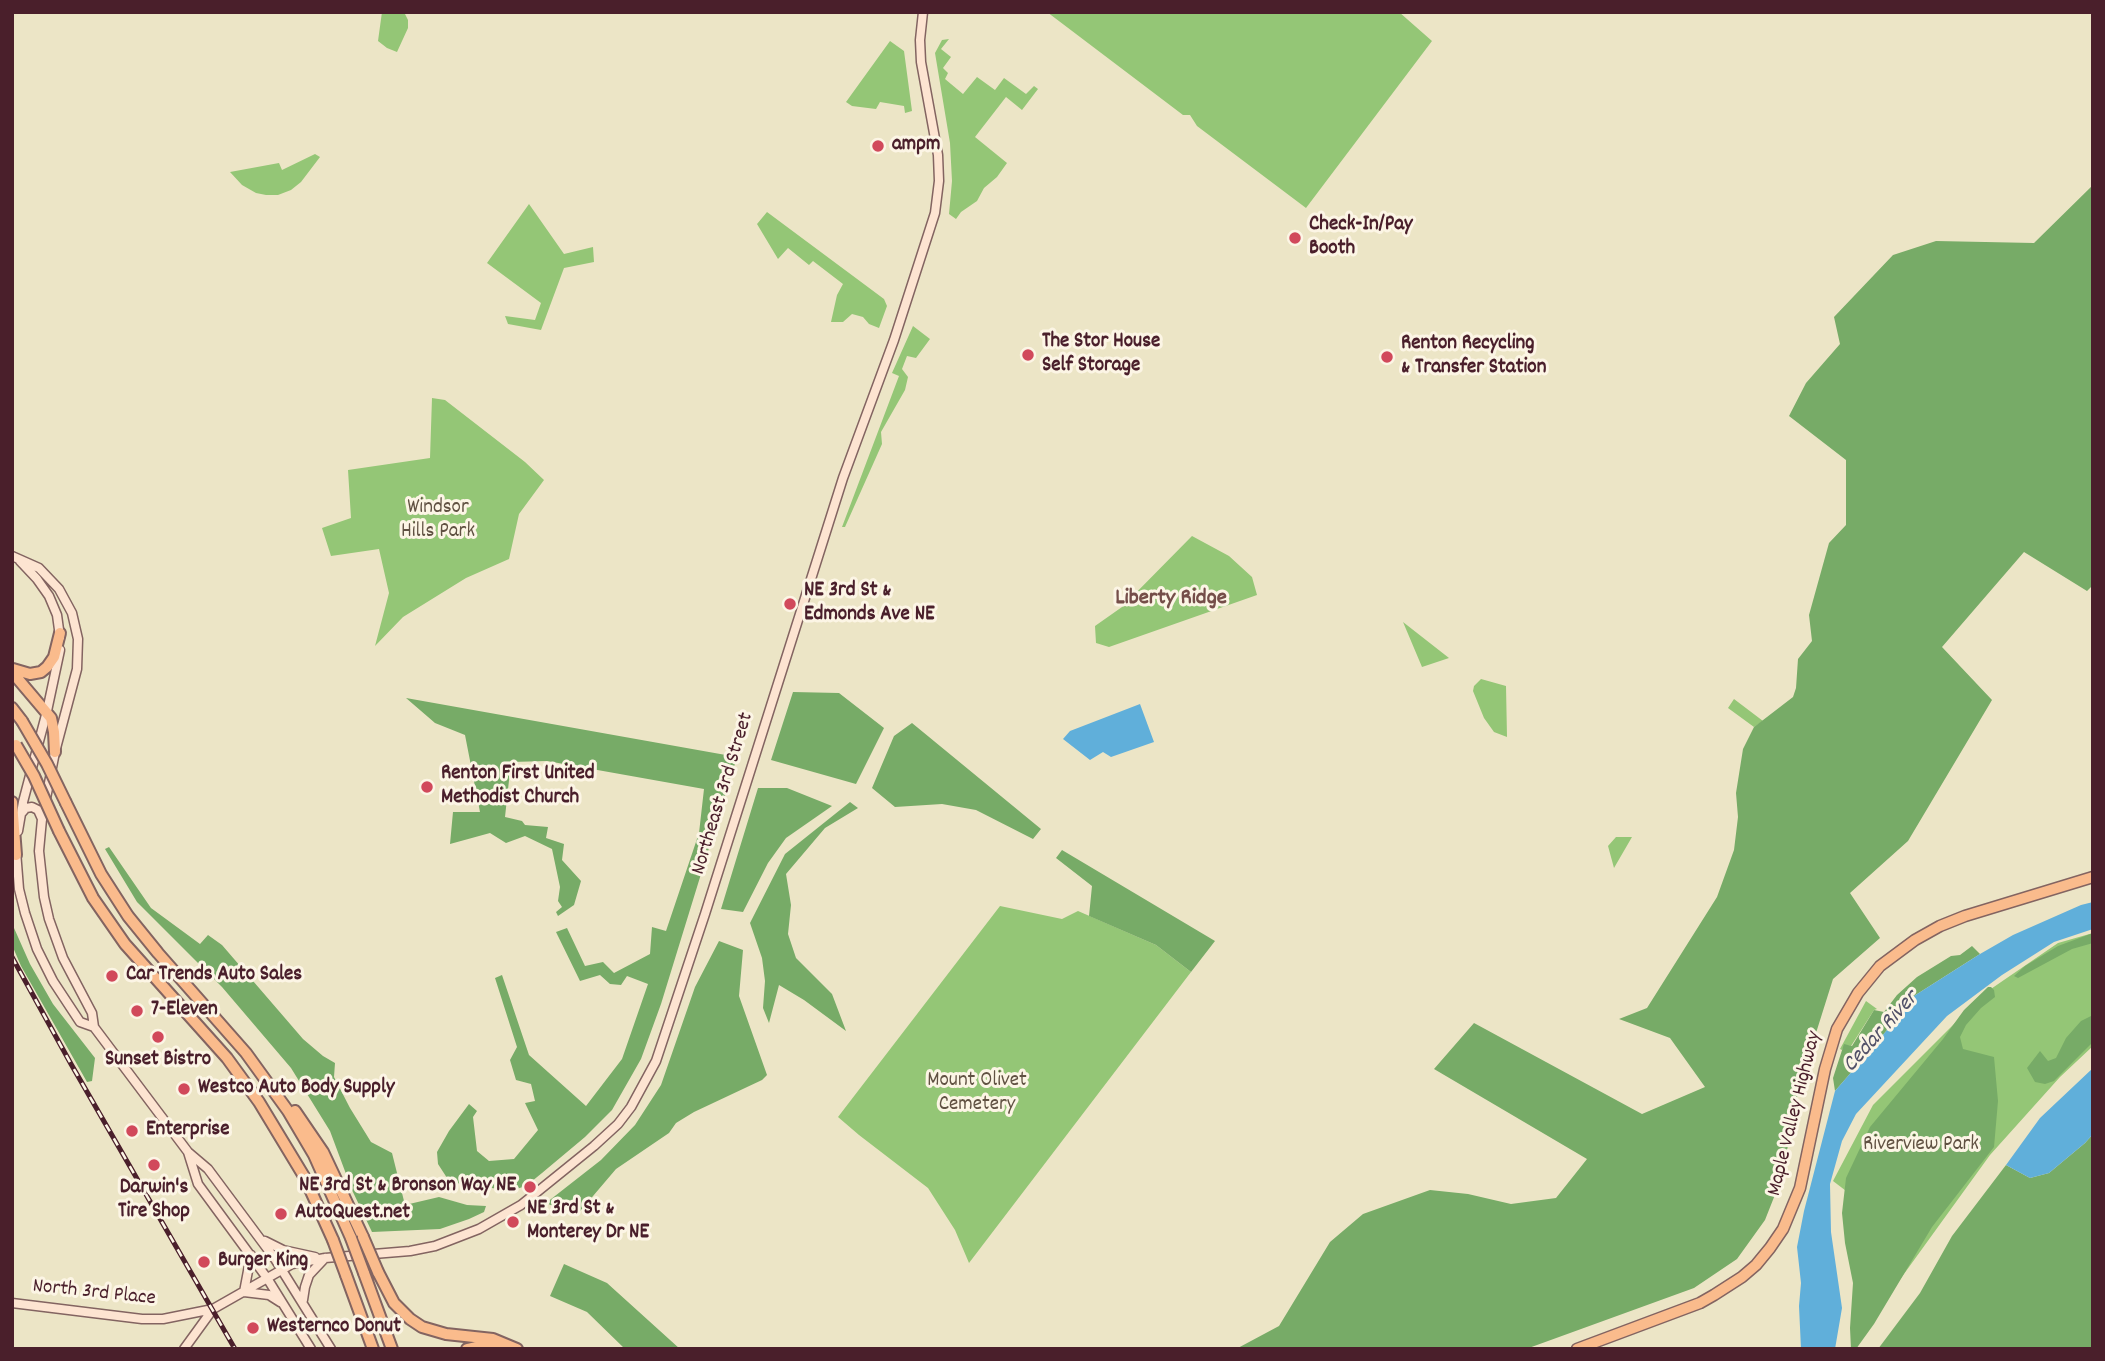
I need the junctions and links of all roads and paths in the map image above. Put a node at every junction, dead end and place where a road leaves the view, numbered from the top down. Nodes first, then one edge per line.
1 (923, 12) edge
2 (15, 557) edge
3 (60, 633) junction
4 (12, 670) edge
5 (12, 708) edge
6 (47, 712) junction
7 (14, 742) edge
8 (55, 752) junction
9 (12, 802) edge
10 (20, 816) junction
11 (42, 819) junction
12 (16, 855) junction
13 (2093, 877) edge
14 (94, 1027) junction
15 (188, 1152) junction
16 (256, 1234) junction
17 (357, 1238) junction
18 (251, 1255) junction
19 (325, 1258) junction
20 (282, 1269) junction
21 (267, 1278) junction
22 (244, 1292) junction
23 (303, 1302) junction
24 (12, 1303) edge
25 (213, 1309) junction
26 (288, 1309) junction
27 (184, 1349) edge
28 (311, 1349) edge
29 (331, 1349) edge
30 (373, 1349) edge
31 (392, 1349) edge
32 (467, 1349) edge
33 (501, 1349) edge
34 (517, 1349) edge
35 (1577, 1349) edge

1 - 19 main road, Northeast 3rd Street
2 - 3 main road
2 - 8 main road
3 - 4 highway
3 - 6 main road
4 - 6 highway
5 - 17 highway, bridge
6 - 8 highway
6 - 10 main road
7 - 30 highway, bridge
8 - 11 main road
9 - 12 highway
10 - 11 main road
10 - 12 main road
11 - 14 main road
12 - 14 main road
13 - 35 main road, Maple Valley Highway
14 - 15 main road
15 - 16 main road
15 - 18 main road
16 - 19 main road
16 - 20 main road
17 - 31 highway, bridge
17 - 34 highway, bridge
18 - 21 main road
18 - 22 main road
19 - 20 main road, Northeast 3rd Street
19 - 23 main road
20 - 21 main road, Northeast 3rd Street
20 - 23 main road
21 - 22 main road, Northeast 3rd Street
21 - 26 main road
22 - 25 main road, Northeast 3rd Street
22 - 26 main road
23 - 29 main road
24 - 25 main road, North 3rd Place
25 - 27 main road
26 - 28 main road
32 - 33 highway

